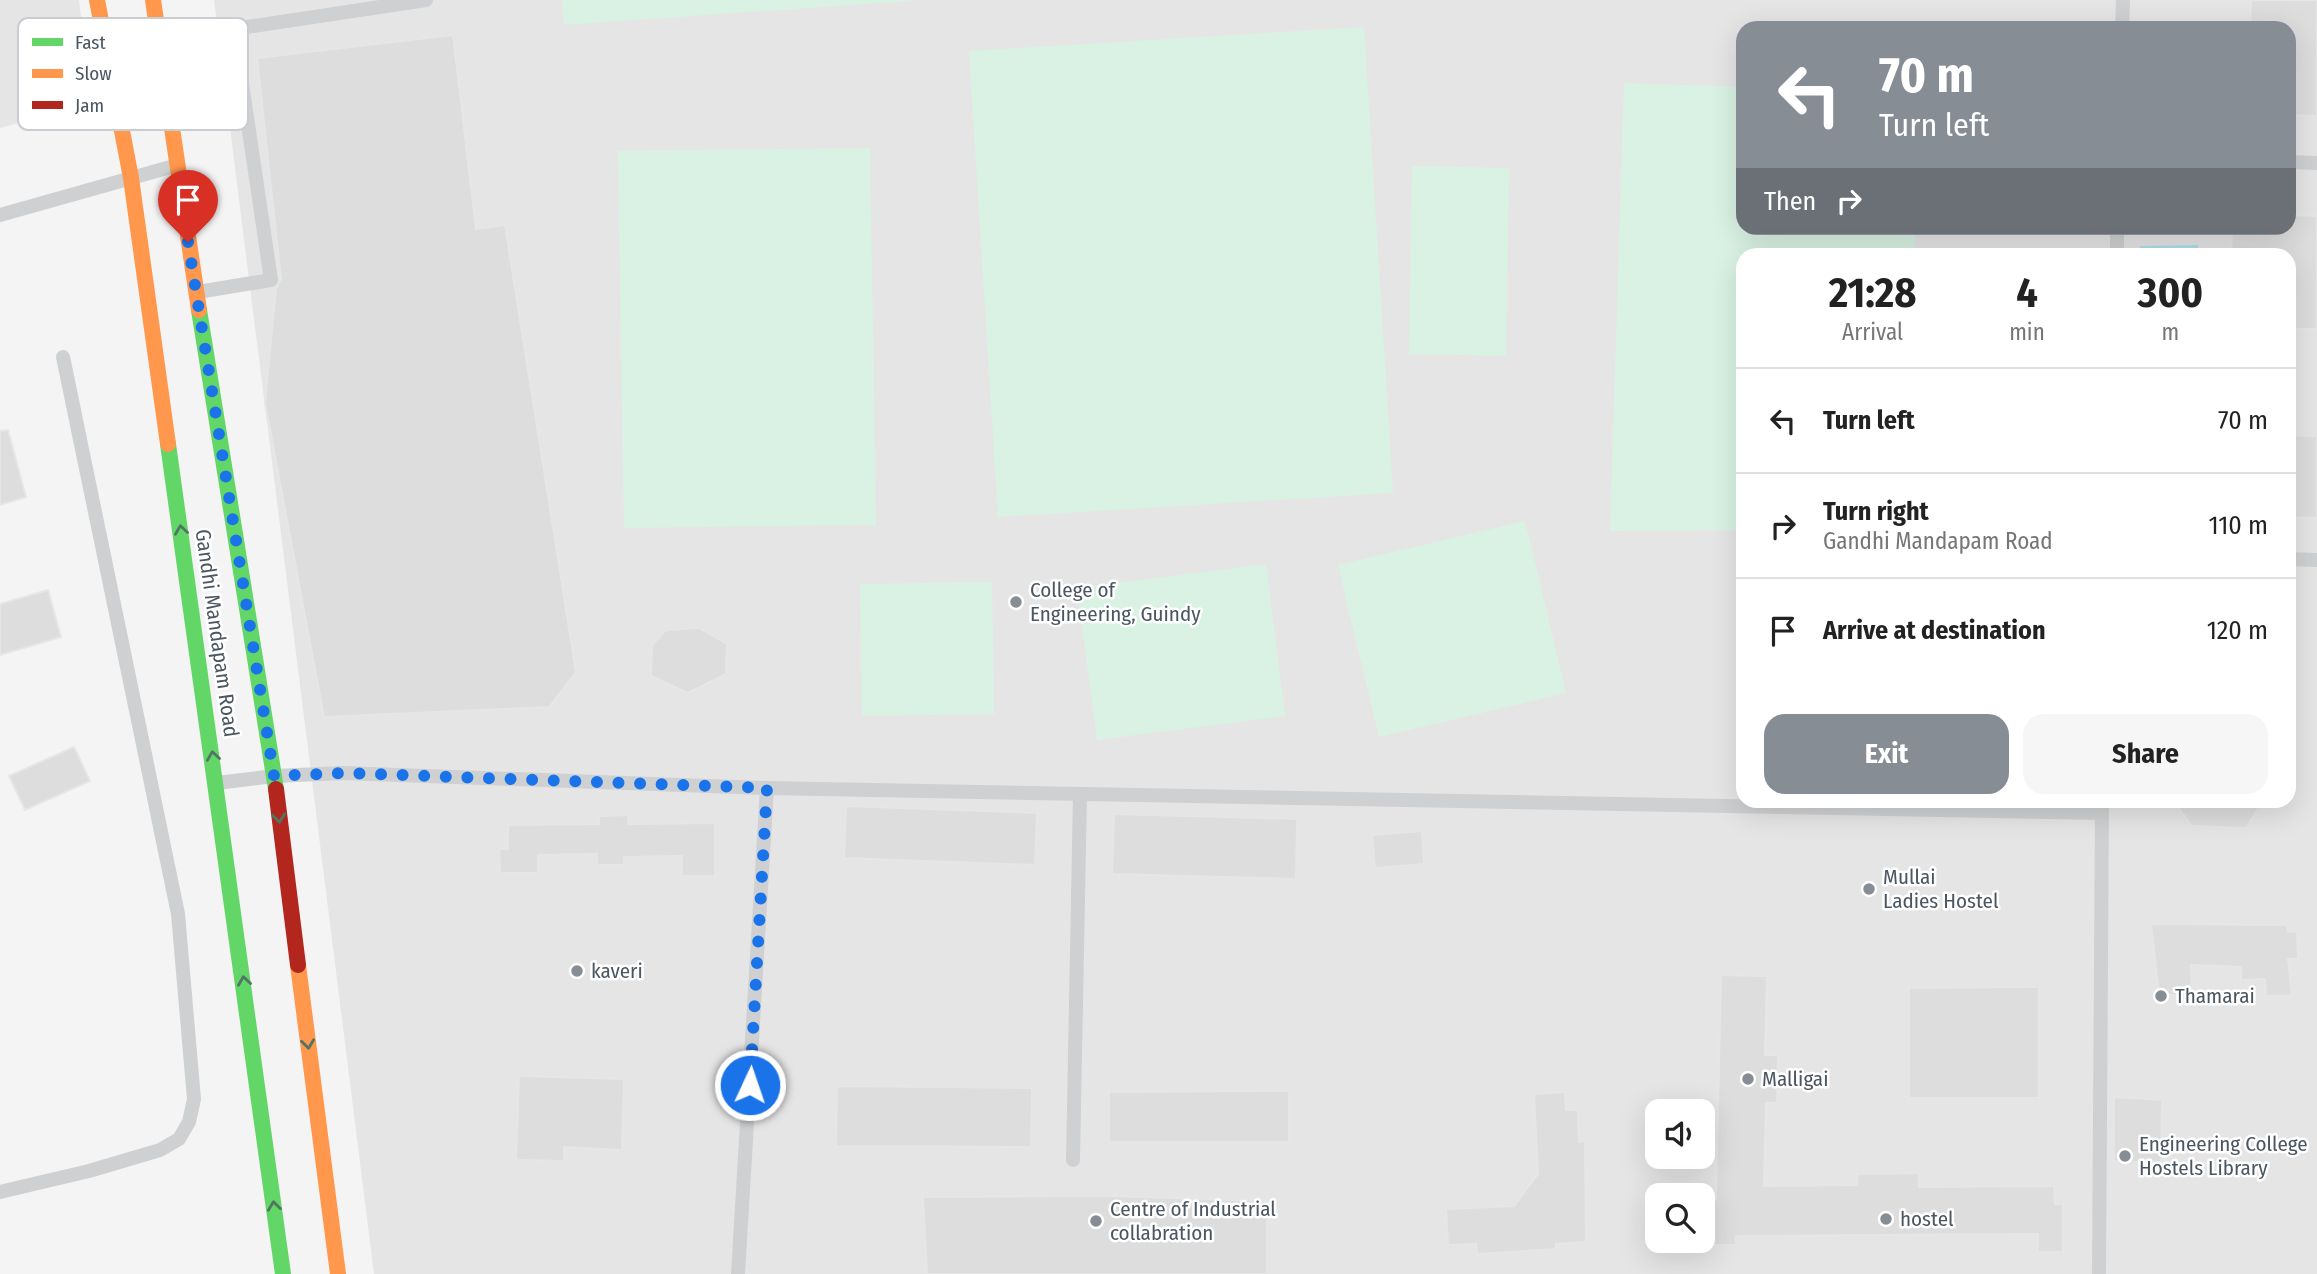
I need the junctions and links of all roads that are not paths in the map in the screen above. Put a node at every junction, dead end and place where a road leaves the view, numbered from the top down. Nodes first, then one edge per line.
1 (97, 0) edge
2 (153, 0) edge
3 (426, 0) edge
4 (2123, 0) edge
5 (100, 18) edge
6 (155, 18) edge
7 (2122, 21) edge
8 (248, 27) edge
9 (248, 124) edge
10 (122, 130) edge
11 (171, 130) edge
12 (2296, 162) edge
13 (2317, 163) edge
14 (176, 166) junction
15 (131, 178) junction
16 (0, 215) edge
17 (196, 292) junction
18 (63, 357) dead end
19 (2296, 559) edge
20 (2317, 560) edge
21 (274, 776) junction
22 (217, 783) junction
23 (767, 788) junction
24 (1080, 794) junction
25 (1736, 802) edge
26 (2101, 808) edge
27 (1073, 1160) dead end
28 (0, 1192) edge
29 (283, 1274) edge
30 (338, 1274) edge
31 (738, 1274) edge
32 (2099, 1274) edge

1 - 5 main road, Gandhi Mandapam Road
2 - 6 main road, Gandhi Mandapam Road
3 - 8 lane
4 - 7 lane
9 - 17 lane
10 - 15 main road, Gandhi Mandapam Road
11 - 14 main road, Gandhi Mandapam Road
12 - 13 lane
14 - 15 lane
14 - 17 main road, Gandhi Mandapam Road
15 - 16 lane
22 -> 15 main road, Gandhi Mandapam Road
17 - 21 main road, Gandhi Mandapam Road
18 - 28 lane
19 - 20 lane
21 - 22 lane
21 - 23 lane
21 -> 30 main road, Gandhi Mandapam Road
29 -> 22 main road, Gandhi Mandapam Road
23 - 24 lane
23 - 31 lane
24 - 25 lane
24 - 27 lane
26 - 32 lane

